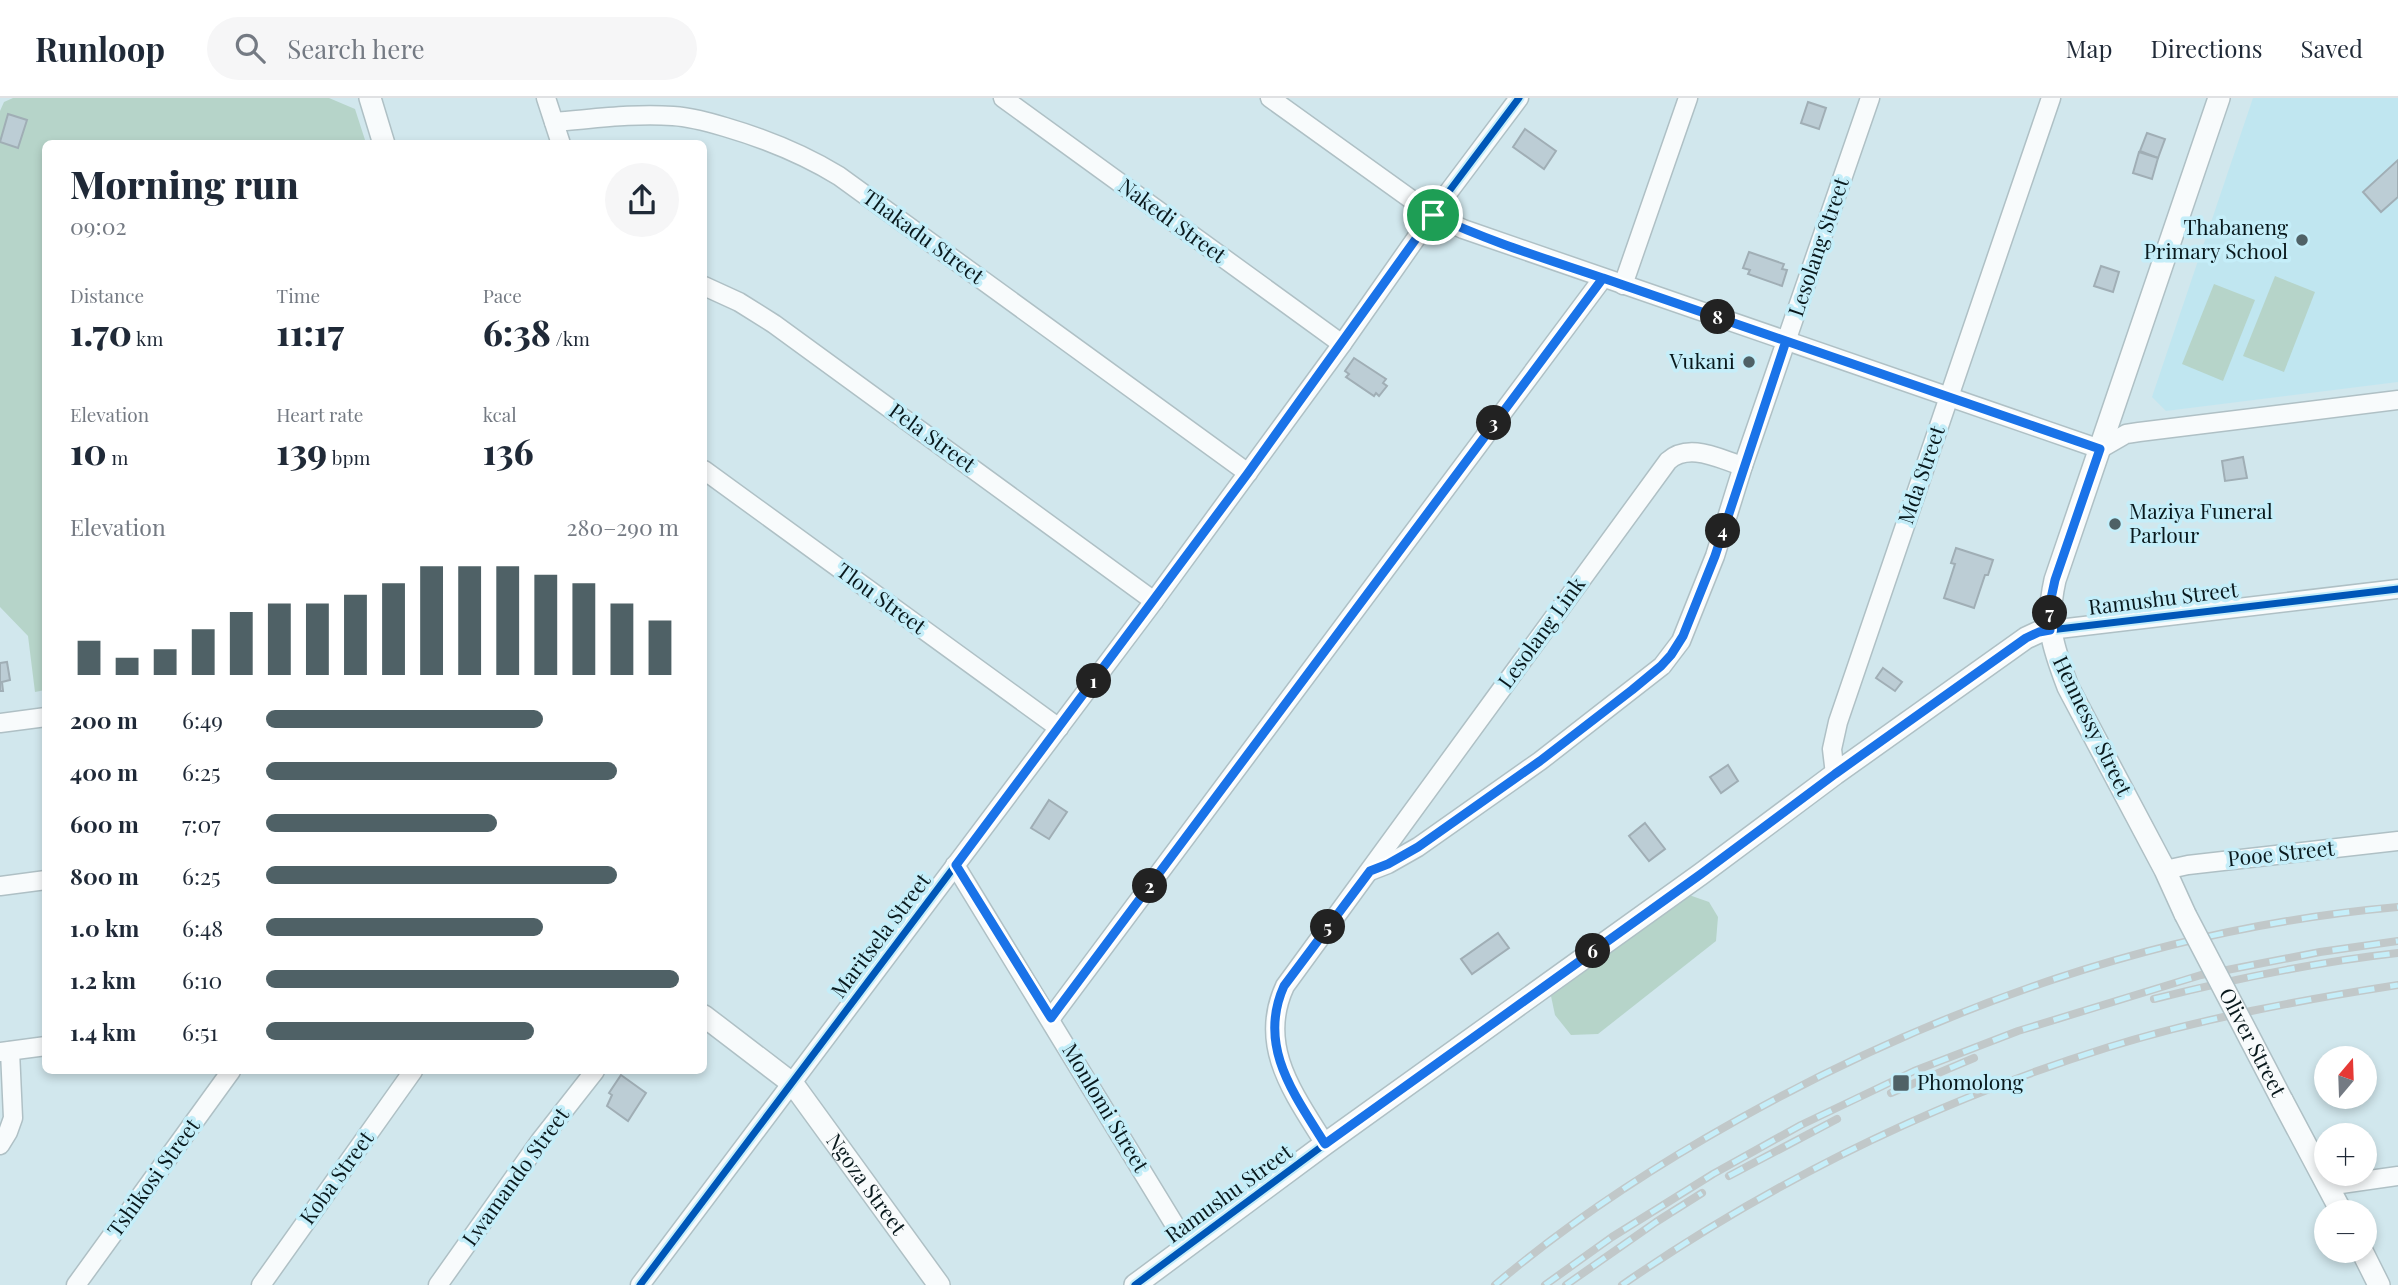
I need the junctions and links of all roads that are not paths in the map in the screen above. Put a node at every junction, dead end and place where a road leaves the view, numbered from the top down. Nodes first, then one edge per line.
1 (370, 98) edge
2 (546, 98) edge
3 (1003, 98) edge
4 (1270, 98) edge
5 (1519, 98) edge
6 (1688, 98) edge
7 (1870, 98) edge
8 (2051, 98) edge
9 (2220, 98) edge
10 (1290, 104) edge
11 (554, 122) junction
12 (383, 140) edge
13 (560, 140) edge
14 (1433, 215) junction
15 (1603, 278) junction
16 (1623, 285) junction
17 (707, 287) edge
18 (1786, 341) junction
19 (1342, 344) junction
20 (1948, 397) junction
21 (2398, 400) edge
22 (2100, 449) junction
23 (1743, 466) junction
24 (707, 472) edge
25 (1248, 473) junction
26 (2398, 589) edge
27 (1154, 601) junction
28 (2050, 630) junction
29 (42, 718) edge
30 (0, 723) edge
31 (1059, 729) junction
32 (1835, 774) junction
33 (2398, 841) edge
34 (956, 865) junction
35 (2165, 870) junction
36 (1370, 871) junction
37 (42, 881) edge
38 (0, 886) edge
39 (707, 1018) edge
40 (1051, 1018) junction
41 (42, 1046) edge
42 (5, 1051) edge
43 (229, 1074) edge
44 (411, 1074) edge
45 (593, 1074) edge
46 (793, 1084) junction
47 (1325, 1144) junction
48 (0, 1145) edge
49 (2314, 1161) edge
50 (2398, 1176) edge
51 (2377, 1179) edge
52 (2327, 1186) edge
53 (2335, 1200) edge
54 (1188, 1245) junction
55 (2368, 1263) edge
56 (76, 1285) edge
57 (261, 1285) edge
58 (438, 1285) edge
59 (640, 1285) edge
60 (939, 1285) edge
61 (1135, 1285) edge
62 (2379, 1285) edge

1 - 12 street
2 - 11 street
3 - 19 street, Nakedi Street
4 - 10 street
5 - 14 street, Maritsela Street
6 - 16 street
7 - 18 street, Lesolang Street
8 - 20 street, Mda Street
9 - 22 street, Hennessy Street
10 - 14 street
11 - 13 street
11 - 25 street, Thakadu Street
14 - 15 street
14 - 19 street, Maritsela Street
15 - 16 street
15 - 40 street
16 - 18 street
17 - 27 street, Pela Street
18 - 20 street
18 - 23 street, Lesolang Street
19 - 25 street, Maritsela Street
20 - 22 street
20 - 32 street, Mda Street
21 - 22 street
22 - 28 street, Hennessy Street
23 - 36 street, Lesolang Street
23 - 36 street, Lesolang Link
24 - 31 street, Tlou Street
25 - 27 street, Maritsela Street
26 - 28 street, Ramushu Street
27 - 31 street, Maritsela Street
28 - 32 street, Ramushu Street
28 - 35 street, Hennessy Street
29 - 30 street
31 - 34 street, Maritsela Street
32 - 47 street, Ramushu Street
33 - 35 street, Pooe Street
34 - 40 street, Monlomi Street
34 - 46 street, Maritsela Street
35 - 49 street, Oliver Street, bridge
36 - 47 street, Lesolang Street
37 - 38 street
39 - 46 street, Ngoza Street
40 - 54 street, Monlomi Street
41 - 42 street
42 - 48 street
43 - 56 street, Tshikosi Street
44 - 57 street, Koba Street
45 - 58 street, Lwamando Street
46 - 59 street, Maritsela Street
46 - 60 street, Ngoza Street
47 - 54 street, Ramushu Street
50 - 51 street
52 - 53 street, Oliver Street
54 - 61 street, Ramushu Street
55 - 62 street

